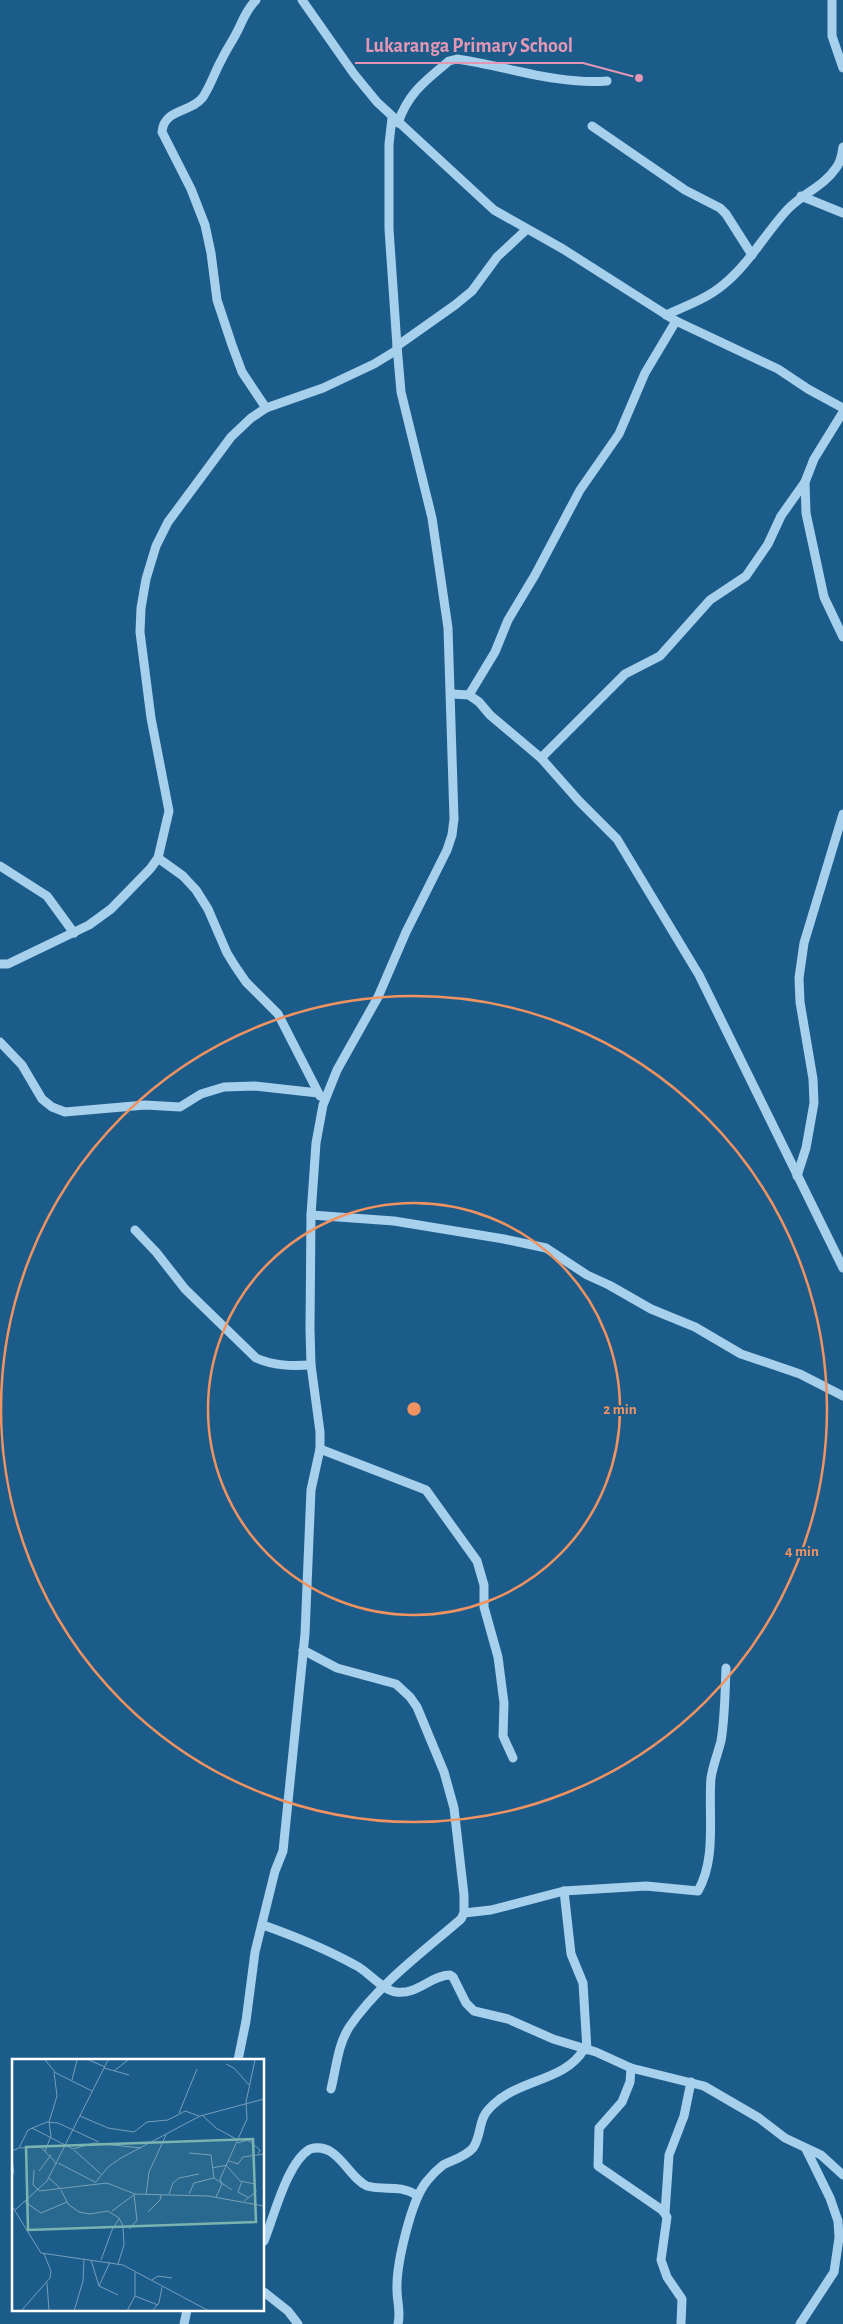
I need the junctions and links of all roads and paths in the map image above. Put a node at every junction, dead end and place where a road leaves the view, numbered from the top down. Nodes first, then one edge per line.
1 (256, 0) edge
2 (302, 0) edge
3 (832, 0) edge
4 (843, 68) edge
5 (607, 81) dead end
6 (395, 120) junction
7 (592, 126) dead end
8 (843, 147) edge
9 (801, 196) junction
10 (843, 213) edge
11 (526, 230) junction
12 (752, 255) junction
13 (666, 315) junction
14 (676, 321) junction
15 (397, 348) junction
16 (266, 408) junction
17 (843, 408) edge
18 (843, 412) edge
19 (805, 482) junction
20 (843, 636) edge
21 (452, 694) junction
22 (469, 695) junction
23 (541, 758) junction
24 (843, 814) edge
25 (158, 858) junction
26 (0, 866) edge
27 (74, 933) junction
28 (0, 964) edge
29 (0, 1042) edge
30 (318, 1093) junction
31 (323, 1105) junction
32 (797, 1176) junction
33 (311, 1215) junction
34 (135, 1230) dead end
35 (843, 1268) edge
36 (311, 1365) junction
37 (843, 1396) edge
38 (320, 1449) junction
39 (304, 1650) junction
40 (726, 1668) dead end
41 (513, 1758) dead end
42 (564, 1891) junction
43 (464, 1913) junction
44 (264, 1925) junction
45 (385, 1986) junction
46 (585, 2049) junction
47 (238, 2059) edge
48 (631, 2068) junction
49 (691, 2082) junction
50 (330, 2089) dead end
51 (806, 2149) junction
52 (843, 2162) edge
53 (841, 2174) edge
54 (417, 2195) junction
55 (665, 2213) junction
56 (265, 2238) edge
57 (265, 2293) edge
58 (298, 2324) edge
59 (398, 2324) edge
60 (680, 2324) edge
61 (800, 2324) edge

1 - 16 street
2 - 6 street
3 - 4 street
5 - 6 street
6 - 11 street
6 - 15 street
7 - 12 street
8 - 9 street
9 - 10 street
9 - 12 street
11 - 13 street
11 - 15 street
12 - 13 street
13 - 14 street
14 - 17 street
14 - 22 street
15 - 16 street
15 - 21 street
16 - 25 street
18 - 19 street
19 - 20 street
19 - 23 street
21 - 22 street
21 - 31 street
22 - 23 street
23 - 32 street
24 - 32 street
25 - 27 street
25 - 30 street
26 - 27 street
27 - 28 street
29 - 30 street
30 - 31 street
31 - 33 street
32 - 35 street
33 - 36 street
33 - 37 street
34 - 36 street
36 - 38 street
38 - 39 street
38 - 41 street
39 - 43 street
39 - 44 street
40 - 42 street
42 - 43 street
42 - 46 street
43 - 45 street
44 - 45 street
44 - 47 street
45 - 46 street
45 - 50 street
46 - 48 street
46 - 54 street
48 - 49 street
48 - 55 street
49 - 51 street
49 - 55 street
51 - 53 street
51 - 61 street
52 - 53 street
54 - 56 street
54 - 59 street
55 - 60 street
57 - 58 street

